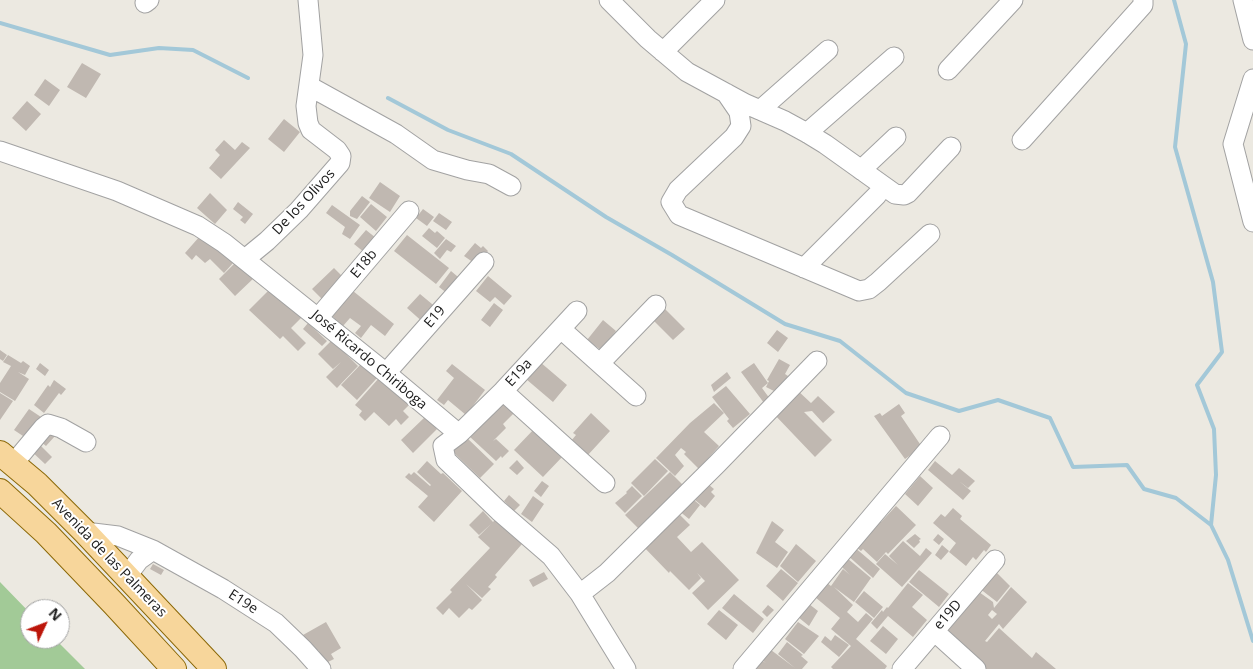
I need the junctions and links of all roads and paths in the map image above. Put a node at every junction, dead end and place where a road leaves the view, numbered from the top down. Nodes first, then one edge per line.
1 (308, 0) edge
2 (609, 0) edge
3 (715, 0) edge
4 (1013, 0) edge
5 (1143, 0) edge
6 (1243, 0) edge
7 (1253, 40) edge
8 (828, 50) dead end
9 (663, 52) junction
10 (894, 57) dead end
11 (948, 70) dead end
12 (1253, 79) edge
13 (309, 86) junction
14 (726, 93) junction
15 (760, 110) junction
16 (807, 133) junction
17 (896, 137) dead end
18 (1022, 140) dead end
19 (951, 148) dead end
20 (0, 151) edge
21 (861, 170) junction
22 (512, 186) dead end
23 (877, 195) dead end
24 (409, 211) dead end
25 (1253, 222) edge
26 (930, 234) dead end
27 (245, 259) junction
28 (484, 262) dead end
29 (804, 268) junction
30 (656, 305) dead end
31 (577, 311) dead end
32 (318, 318) junction
33 (561, 329) junction
34 (817, 361) dead end
35 (600, 363) junction
36 (386, 373) junction
37 (503, 390) junction
38 (636, 396) dead end
39 (459, 434) junction
40 (940, 436) dead end
41 (86, 442) dead end
42 (7, 459) edge
43 (605, 482) dead end
44 (0, 491) edge
45 (85, 532) junction
46 (153, 550) junction
47 (995, 560) dead end
48 (127, 576) junction
49 (580, 594) junction
50 (934, 631) junction
51 (174, 669) edge
52 (214, 669) edge
53 (320, 669) edge
54 (626, 669) edge
55 (743, 669) edge
56 (902, 669) edge
57 (976, 669) edge

1 - 13 street, De los Olivos
2 - 9 street
3 - 9 street
4 - 11 street
5 - 18 street
6 - 7 street
8 - 15 street
9 - 14 street
10 - 16 street
12 - 25 street
13 - 22 street
13 - 27 street, De los Olivos
14 - 15 street
14 - 29 street
15 - 16 street
16 - 21 street
17 - 21 street
19 - 21 street
20 - 27 street, José Ricardo Chiriboga
23 - 29 street
24 - 32 street, E18b
26 - 29 street
27 - 32 street, José Ricardo Chiriboga
28 - 36 street, E19
30 - 35 street
31 - 33 street, E19a
32 - 36 street, José Ricardo Chiriboga
33 - 35 street
33 - 37 street, E19a
34 - 49 street
35 - 38 street
36 - 39 street, José Ricardo Chiriboga
37 - 39 street, E19a
37 - 43 street
39 - 49 street
40 - 55 street
41 - 42 street
42 - 45 main road, Avenida de las Palmeras
44 - 51 main road, Avenida de las Palmeras
45 - 46 street, E19e
45 - 48 main road, Avenida de las Palmeras
46 - 48 street
46 - 53 street, E19e
47 - 50 street, e19D
48 - 52 main road, Avenida de las Palmeras
49 - 54 street
50 - 56 street, e19D
50 - 57 street

